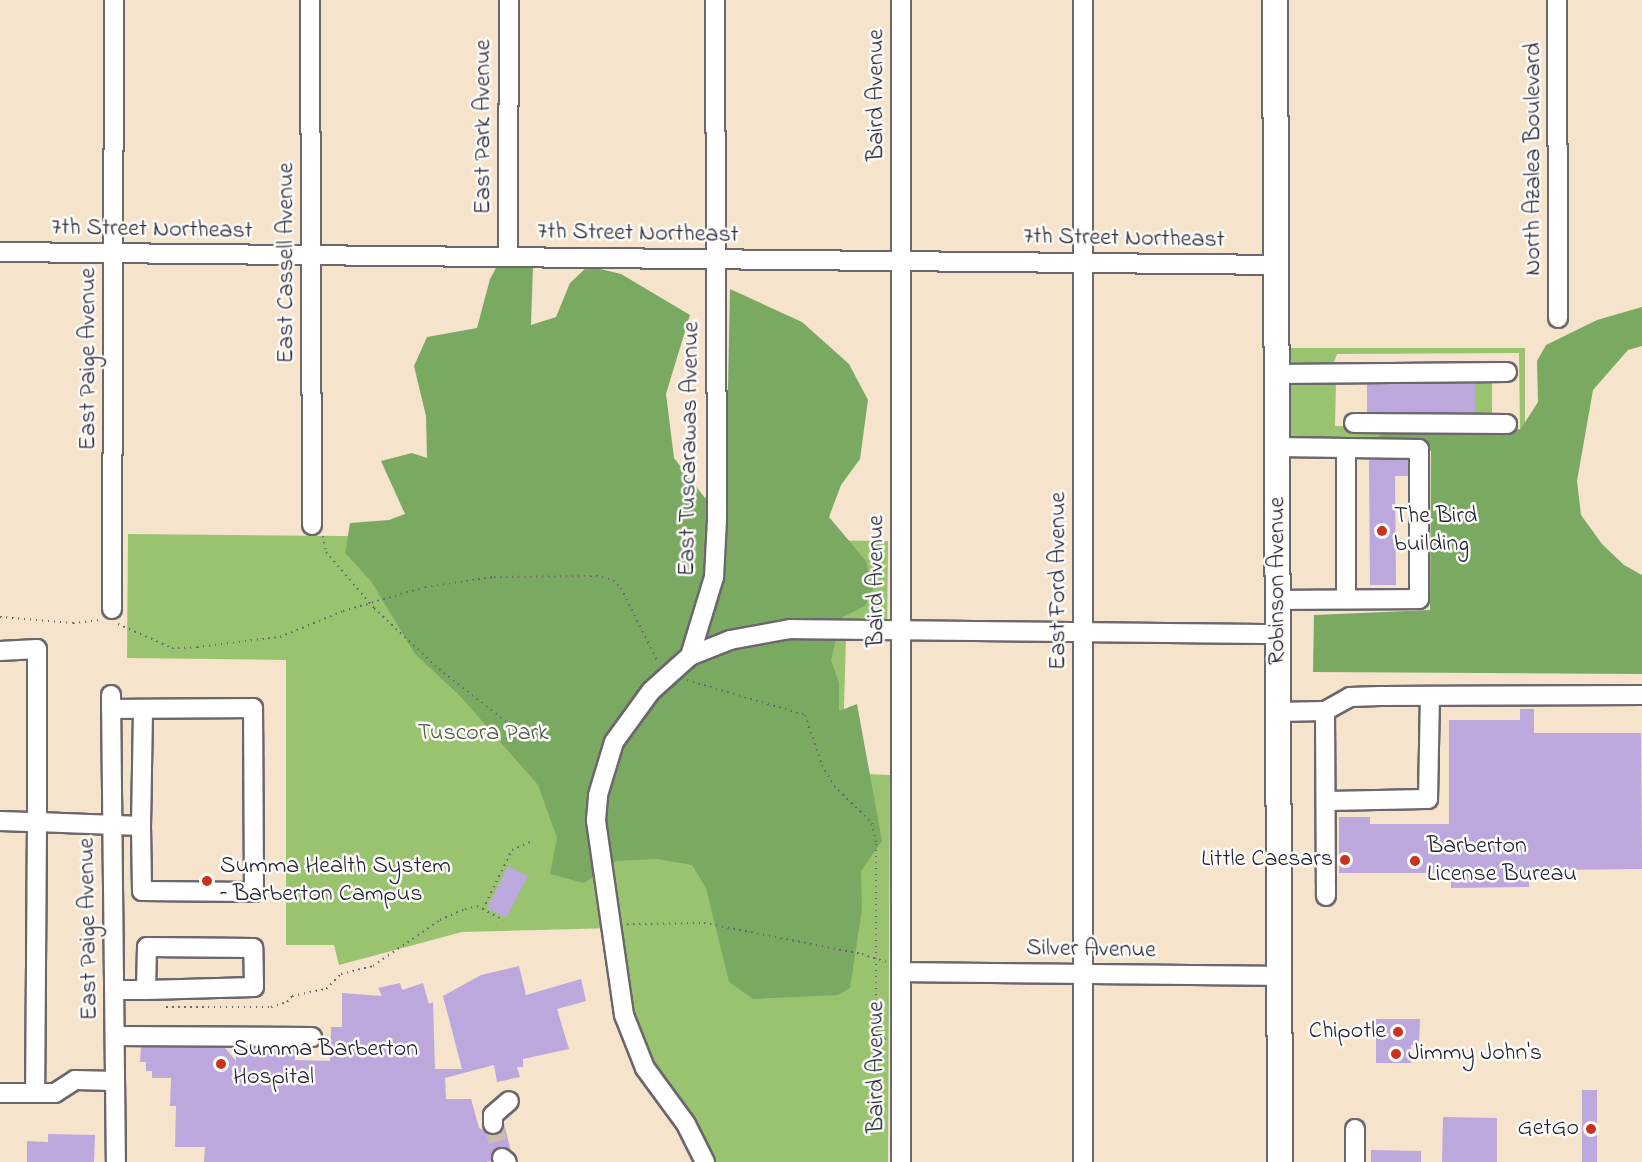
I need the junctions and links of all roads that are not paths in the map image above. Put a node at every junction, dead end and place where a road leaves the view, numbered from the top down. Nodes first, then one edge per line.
1 (114, 0) edge
2 (310, 0) edge
3 (509, 0) edge
4 (715, 0) edge
5 (901, 0) edge
6 (1083, 0) edge
7 (1275, 0) edge
8 (1557, 0) edge
9 (0, 252) edge
10 (113, 253) junction
11 (311, 255) junction
12 (508, 255) junction
13 (716, 260) junction
14 (902, 261) junction
15 (1082, 262) junction
16 (1275, 265) junction
17 (1558, 318) dead end
18 (1507, 372) dead end
19 (1276, 374) junction
20 (1354, 423) dead end
21 (1507, 424) dead end
22 (1277, 447) junction
23 (1346, 448) junction
24 (317, 526) road end
25 (1346, 599) junction
26 (1278, 600) junction
27 (112, 609) dead end
28 (901, 631) junction
29 (1083, 632) junction
30 (1278, 634) junction
31 (0, 651) edge
32 (690, 656) junction
33 (1642, 695) edge
34 (1430, 696) junction
35 (143, 709) junction
36 (1325, 711) junction
37 (1278, 712) junction
38 (1326, 801) junction
39 (0, 821) edge
40 (37, 822) junction
41 (112, 824) junction
42 (141, 826) junction
43 (1326, 896) dead end
44 (901, 968) junction
45 (1083, 974) junction
46 (1281, 976) junction
47 (115, 990) junction
48 (146, 990) junction
49 (115, 1036) junction
50 (312, 1037) dead end
51 (115, 1081) junction
52 (0, 1093) edge
53 (35, 1093) junction
54 (509, 1101) dead end
55 (493, 1124) dead end
56 (1356, 1129) dead end
57 (116, 1162) edge
58 (705, 1162) edge
59 (901, 1162) edge
60 (1083, 1162) edge
61 (1280, 1162) edge
62 (1355, 1162) edge

1 - 10 street, East Paige Avenue
2 - 11 street, East Cassell Avenue
3 - 12 street, East Park Avenue
4 - 13 street, East Tuscarawas Avenue
5 - 14 street, Baird Avenue
6 - 15 street, East Ford Avenue
7 - 16 main road, Robinson Avenue
8 - 17 street, North Azalea Boulevard
9 - 10 street, 7th Street Northeast
10 - 11 street, 7th Street Northeast
10 - 27 street, East Paige Avenue
11 - 12 street, 7th Street Northeast
11 - 24 street, East Cassell Avenue
12 - 13 street, 7th Street Northeast
13 - 14 street, 7th Street Northeast
13 - 32 street, East Tuscarawas Avenue
14 - 15 street, 7th Street Northeast
14 - 28 street, Baird Avenue
15 - 16 street, 7th Street Northeast
15 - 29 street, East Ford Avenue
16 - 19 main road, Robinson Avenue
18 - 19 street
19 - 22 main road, Robinson Avenue
20 - 21 street
22 - 23 street
22 - 26 main road, Robinson Avenue
23 - 25 street
23 - 25 street
25 - 26 street
26 - 30 main road, Robinson Avenue
28 - 29 street
28 - 32 street
28 - 44 street, Baird Avenue
29 - 30 street
29 - 45 street, East Ford Avenue
30 - 37 main road, Robinson Avenue
31 - 40 street
32 - 58 street
33 - 34 street
34 - 36 street
34 - 38 street
35 - 41 street, East Paige Avenue
35 - 42 street
35 - 42 street
36 - 37 street
36 - 38 street
37 - 46 main road, Robinson Avenue
38 - 43 street
39 - 40 street
40 - 41 street
40 - 53 street
41 - 42 street
41 - 47 street, East Paige Avenue
44 - 45 street, Silver Avenue
44 - 59 street, Baird Avenue
45 - 46 street, Silver Avenue
45 - 60 street, East Ford Avenue
46 - 61 main road, Robinson Avenue
47 - 48 street
47 - 49 street, East Paige Avenue
48 - 48 street
49 - 50 street
49 - 51 street, East Paige Avenue
51 - 53 street
51 - 57 street, East Paige Avenue
52 - 53 street
54 - 55 street
56 - 62 street

